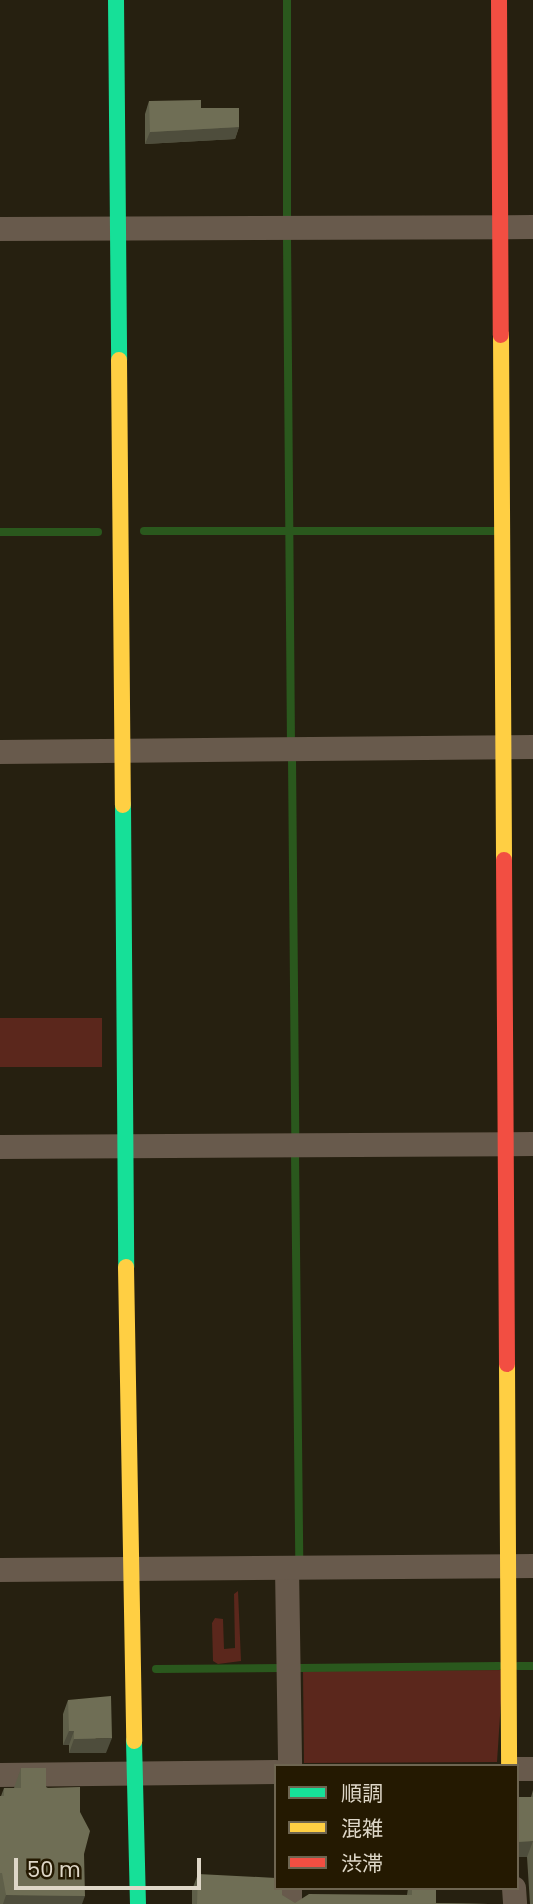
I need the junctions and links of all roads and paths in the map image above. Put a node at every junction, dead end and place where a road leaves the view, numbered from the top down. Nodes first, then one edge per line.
1 (116, 0) edge
2 (499, 0) edge
3 (499, 227) junction
4 (533, 227) edge
5 (119, 228) junction
6 (0, 229) edge
7 (504, 747) junction
8 (533, 747) edge
9 (123, 751) junction
10 (0, 752) edge
11 (506, 1144) junction
12 (533, 1144) edge
13 (0, 1147) edge
14 (126, 1147) junction
15 (508, 1566) junction
16 (533, 1566) edge
17 (288, 1568) junction
18 (129, 1569) junction
19 (0, 1570) edge
20 (290, 1764) edge
21 (509, 1764) edge
22 (274, 1772) edge
23 (134, 1774) junction
24 (0, 1775) edge
25 (138, 1904) edge

1 - 5 street
2 - 3 street
3 - 4 street
3 - 5 street
3 - 7 street
5 - 6 street
5 - 9 street
7 - 8 street
7 - 9 street
7 - 11 street
9 - 10 street
9 - 14 street
11 - 12 street
11 - 14 street
11 - 15 street
13 - 14 street
14 - 18 street
15 - 16 street
15 - 17 street
15 - 21 street
17 - 18 street
17 - 20 street
18 - 19 street
18 - 23 street
22 - 23 street
23 - 24 street
23 - 25 street

